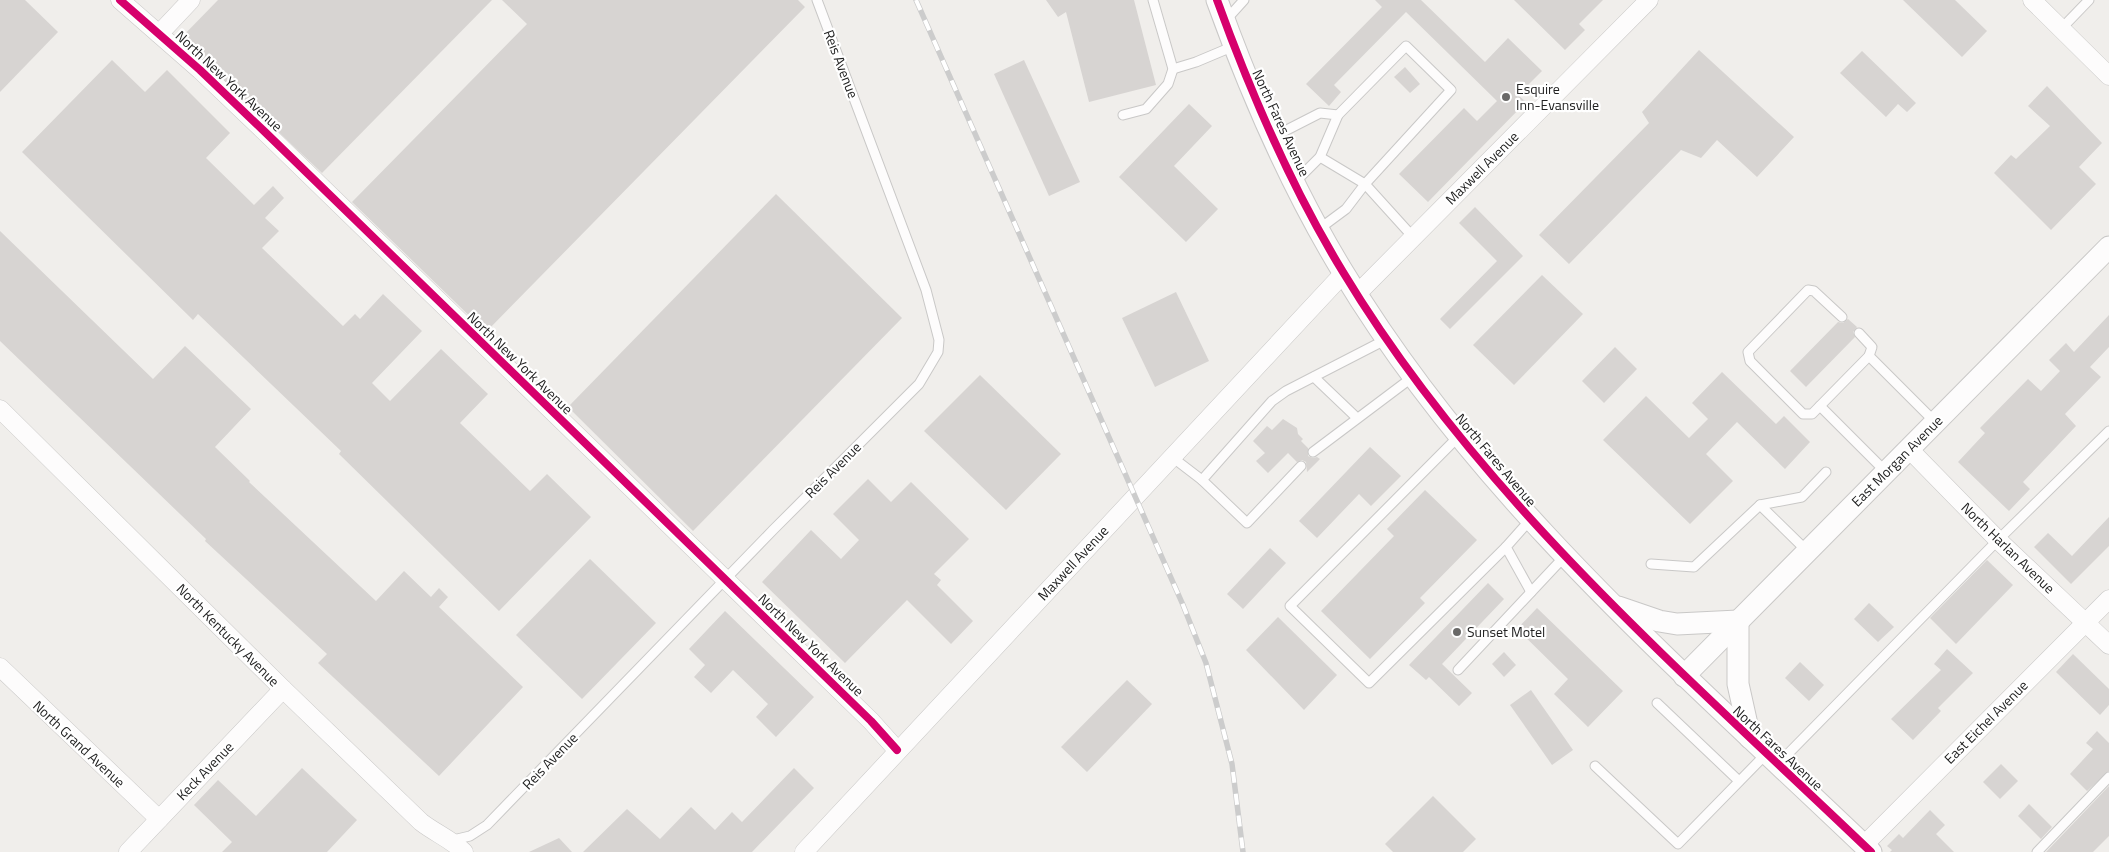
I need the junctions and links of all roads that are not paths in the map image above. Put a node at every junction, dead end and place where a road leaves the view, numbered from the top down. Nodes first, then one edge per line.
1 (120, 0) edge
2 (191, 0) edge
3 (817, 0) edge
4 (1153, 0) edge
5 (1217, 0) edge
6 (1244, 0) edge
7 (1649, 0) edge
8 (2032, 0) edge
9 (2089, 0) edge
10 (1225, 21) junction
11 (2061, 29) junction
12 (160, 34) junction
13 (1234, 46) junction
14 (2106, 68) edge
15 (1173, 69) junction
16 (1124, 115) dead end
17 (1338, 116) junction
18 (1273, 137) junction
19 (1320, 157) junction
20 (1295, 182) junction
21 (1365, 184) junction
22 (1318, 230) junction
23 (1413, 238) junction
24 (2109, 247) edge
25 (1343, 274) junction
26 (1357, 294) junction
27 (1842, 317) dead end
28 (1859, 333) dead end
29 (1388, 339) junction
30 (1869, 356) junction
31 (1314, 376) junction
32 (1414, 376) junction
33 (1820, 406) junction
34 (0, 409) edge
35 (1357, 418) junction
36 (1936, 422) junction
37 (2109, 431) edge
38 (1459, 436) junction
39 (1909, 449) junction
40 (1313, 452) dead end
41 (1172, 457) junction
42 (1301, 466) dead end
43 (1826, 472) dead end
44 (1886, 472) junction
45 (1202, 480) junction
46 (1760, 505) junction
47 (1530, 520) junction
48 (1998, 540) junction
49 (1506, 547) junction
50 (1808, 551) junction
51 (1564, 556) junction
52 (1651, 564) dead end
53 (726, 580) junction
54 (1531, 592) junction
55 (2109, 599) edge
56 (1612, 605) junction
57 (1738, 621) junction
58 (2085, 623) junction
59 (2109, 645) edge
60 (0, 667) edge
61 (1458, 670) dead end
62 (1684, 676) junction
63 (283, 689) junction
64 (1657, 703) dead end
65 (1750, 738) junction
66 (897, 750) junction
67 (1772, 759) junction
68 (1595, 766) dead end
69 (2109, 777) edge
70 (1739, 781) junction
71 (159, 819) junction
72 (458, 846) edge
73 (1867, 849) edge
74 (128, 852) edge
75 (804, 852) edge
76 (2037, 852) edge

1 - 12 street, North New York Avenue
2 - 12 street
3 - 53 lane, Reis Avenue
4 - 15 lane
5 - 10 street, North Fares Avenue
6 - 10 lane
7 - 23 street, Maxwell Avenue
8 - 11 street
9 - 11 lane
10 - 13 street, North Fares Avenue
11 - 14 street
12 - 53 street, North New York Avenue
13 - 15 lane
13 - 18 street, North Fares Avenue
15 - 16 lane
17 - 18 lane
17 - 19 lane
17 - 21 lane
18 - 20 street, North Fares Avenue
19 - 20 lane
19 - 21 lane
20 - 22 street, North Fares Avenue
21 - 22 lane
21 - 23 lane
22 - 25 street, North Fares Avenue
23 - 26 street, Maxwell Avenue
24 - 36 street, East Morgan Avenue
25 - 26 street, North Fares Avenue
25 - 41 street, Maxwell Avenue
26 - 29 street, North Fares Avenue
27 - 33 lane
28 - 30 lane
29 - 31 lane
29 - 32 street, North Fares Avenue
30 - 33 lane
30 - 36 lane
31 - 35 lane
31 - 45 lane
32 - 35 lane
32 - 38 street, North Fares Avenue
33 - 44 lane
34 - 63 street, North Kentucky Avenue
35 - 40 lane
36 - 39 street, East Morgan Avenue
37 - 48 lane
38 - 47 street, North Fares Avenue
38 - 49 lane
39 - 44 street, East Morgan Avenue
39 - 48 street, North Harlan Avenue
41 - 45 lane
41 - 66 street, Maxwell Avenue
42 - 45 lane
43 - 46 lane
44 - 50 street, East Morgan Avenue
46 - 50 lane
46 - 52 lane
47 - 49 lane
47 - 51 street, North Fares Avenue
48 - 58 street, North Harlan Avenue
48 - 67 lane
49 - 54 lane
50 - 57 street, East Morgan Avenue
51 - 54 lane
51 - 56 street, North Fares Avenue
53 - 66 street, North New York Avenue
53 - 72 lane, Reis Avenue
54 - 61 lane
55 - 58 street, East Eichel Avenue
56 - 57 street
56 - 62 street, North Fares Avenue
57 - 62 street, East Morgan Avenue
57 - 65 street
58 - 59 street, North Harlan Avenue
58 - 73 street, East Eichel Avenue
60 - 71 street, North Grand Avenue
62 - 65 street, North Fares Avenue
63 - 71 street, Keck Avenue
63 - 72 street, North Kentucky Avenue
64 - 70 lane
65 - 67 street, North Fares Avenue
66 - 75 street, Maxwell Avenue
67 - 70 lane
67 - 73 street, North Fares Avenue
68 - 70 lane
69 - 76 lane
71 - 74 street, Keck Avenue

